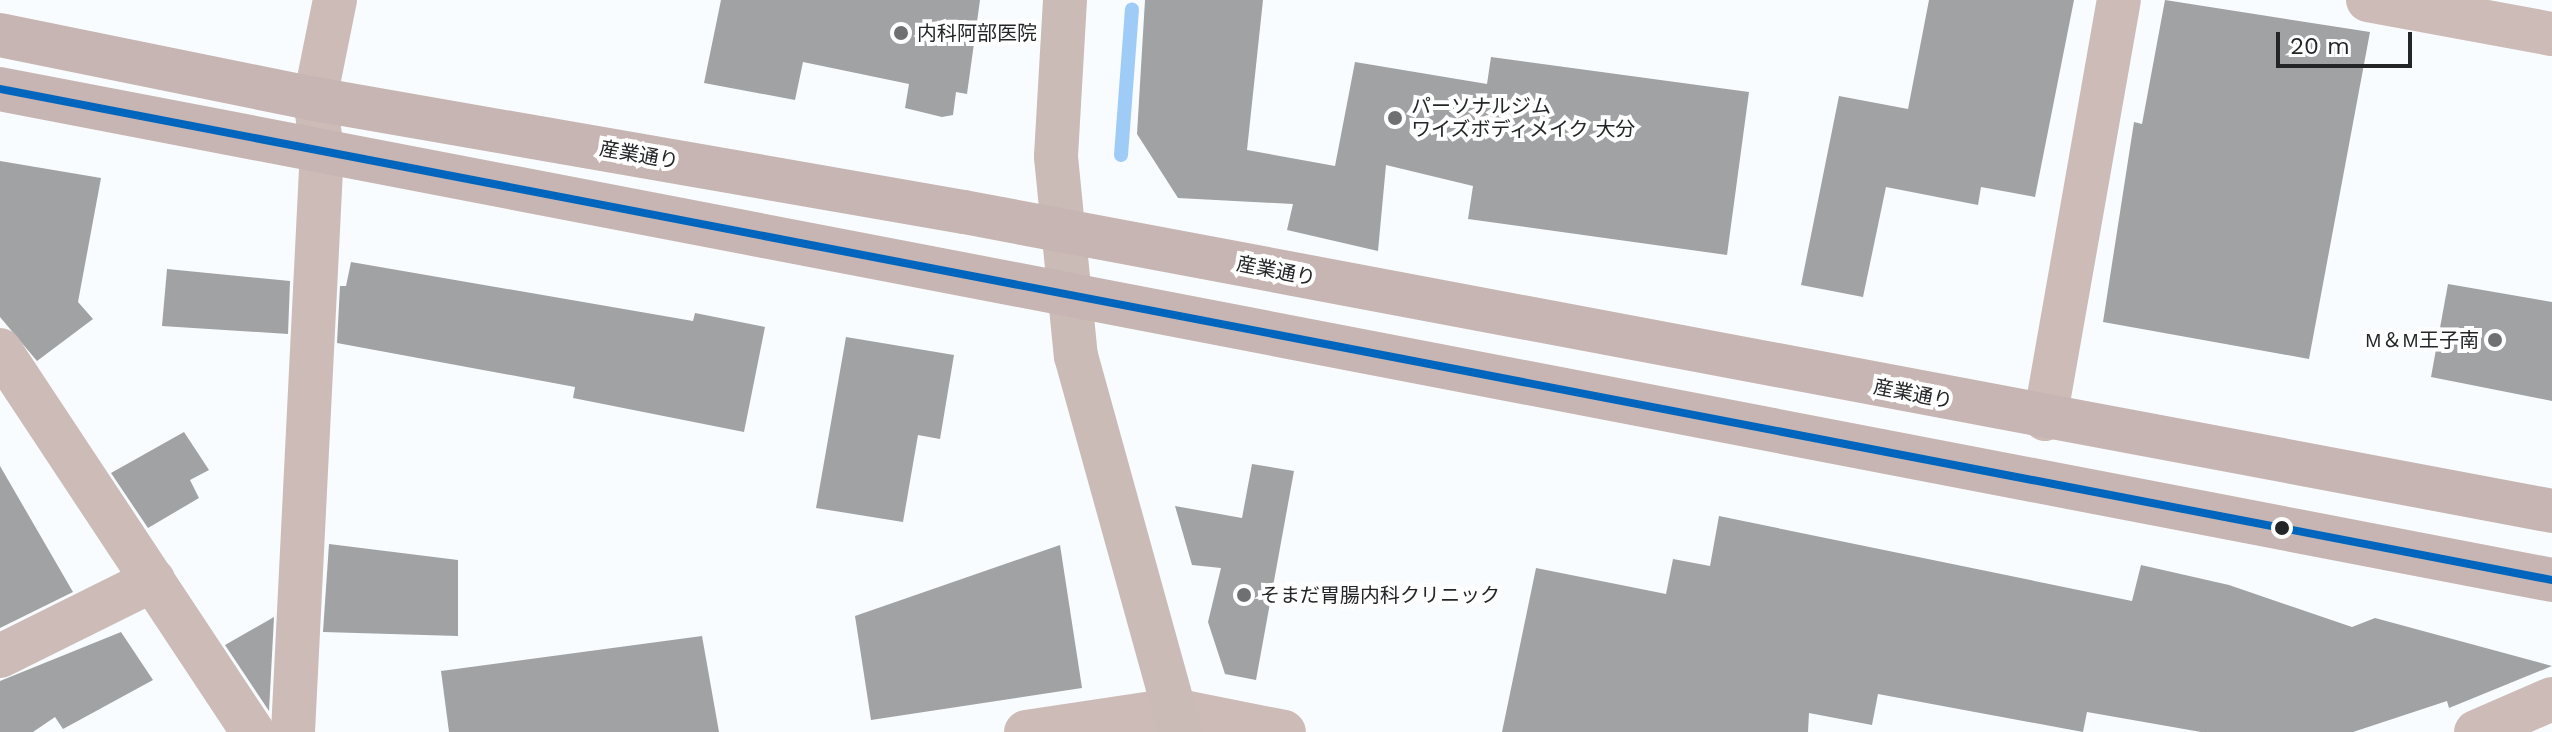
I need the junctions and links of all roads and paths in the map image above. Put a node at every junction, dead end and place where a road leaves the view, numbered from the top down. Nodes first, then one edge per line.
1 (335, 0) edge
2 (1065, 0) edge
3 (2119, 0) edge
4 (2368, 0) edge
5 (2552, 34) edge
6 (0, 35) edge
7 (0, 89) edge
8 (315, 99) junction
9 (322, 150) junction
10 (1062, 232) junction
11 (1068, 294) junction
12 (4, 364) edge
13 (2045, 419) junction
14 (2552, 511) edge
15 (153, 580) junction
16 (2552, 580) edge
17 (0, 656) edge
18 (2552, 699) edge
19 (1177, 721) edge
20 (253, 732) edge
21 (293, 732) edge
22 (1026, 732) edge
23 (1284, 732) edge
24 (2476, 732) edge

1 - 8 street
2 - 10 street
3 - 13 street
4 - 5 street
6 - 8 highway, 産業通り
7 - 9 highway
8 - 9 street
8 - 10 highway, 産業通り
9 - 11 highway
9 - 21 street
10 - 11 street
10 - 13 highway, 産業通り
11 - 16 highway
11 - 19 street
12 - 15 street
13 - 14 highway, 産業通り
15 - 17 street
15 - 20 street
18 - 24 street
19 - 22 street
19 - 23 street

